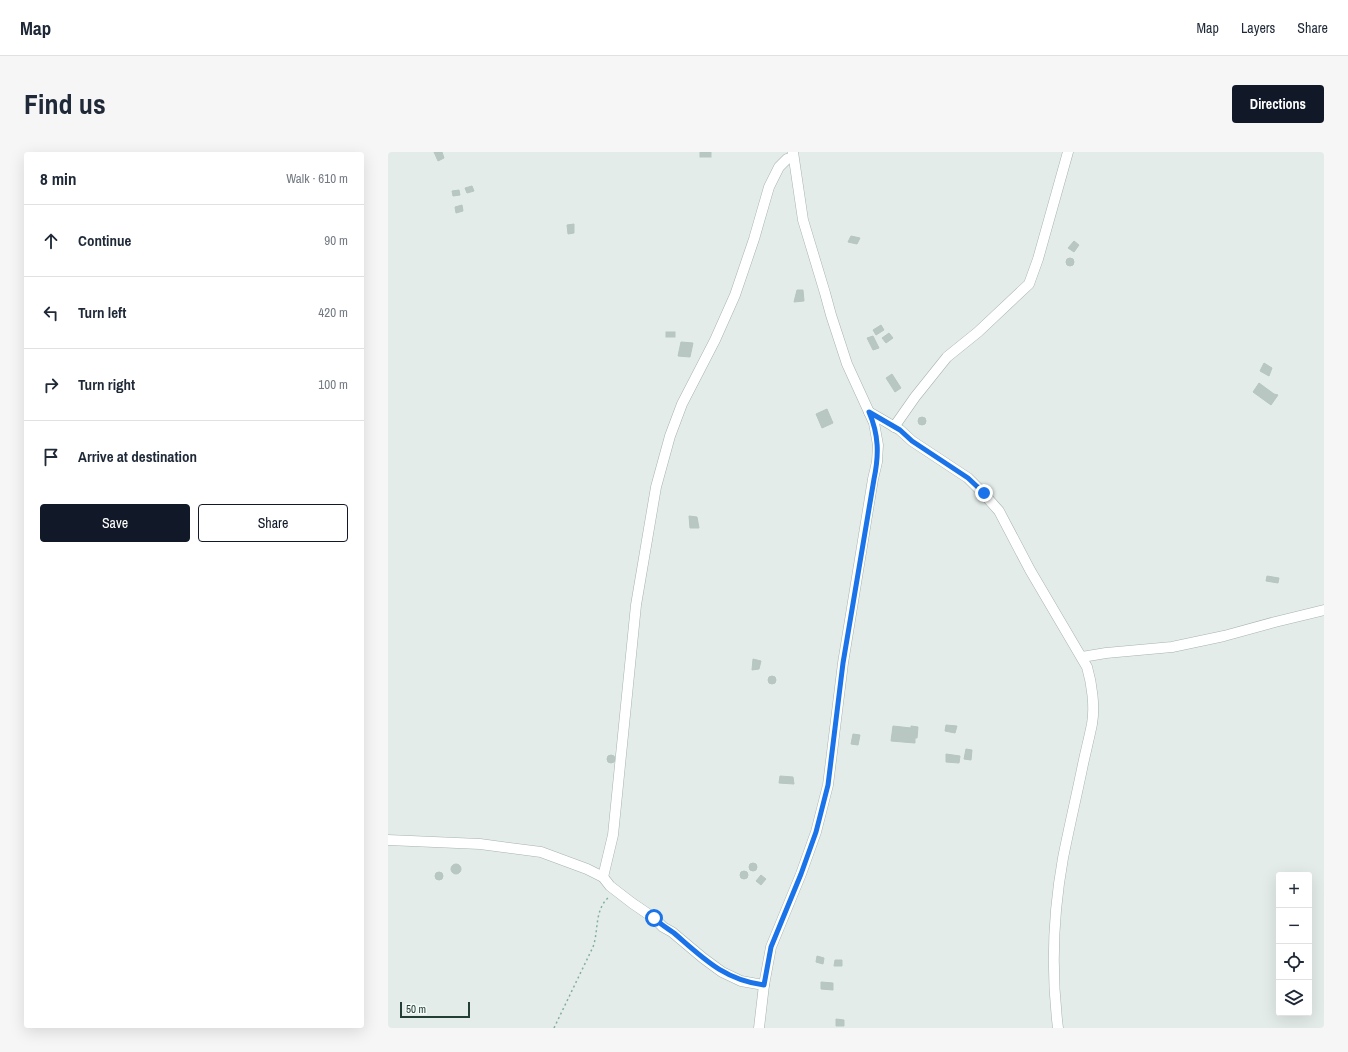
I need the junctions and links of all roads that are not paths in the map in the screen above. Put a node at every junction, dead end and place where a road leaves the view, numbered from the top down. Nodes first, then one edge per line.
1 (1068, 152) edge
2 (793, 154) edge
3 (869, 412) junction
4 (894, 427) junction
5 (1324, 610) edge
6 (1082, 657) junction
7 (388, 840) edge
8 (603, 877) junction
9 (764, 985) junction
10 (760, 1028) edge
11 (1058, 1028) edge

1 - 4 street
2 - 3 street
2 - 8 street
3 - 4 street
3 - 9 street
4 - 6 street
5 - 6 street
6 - 11 street
7 - 8 street
8 - 9 street
9 - 10 street

